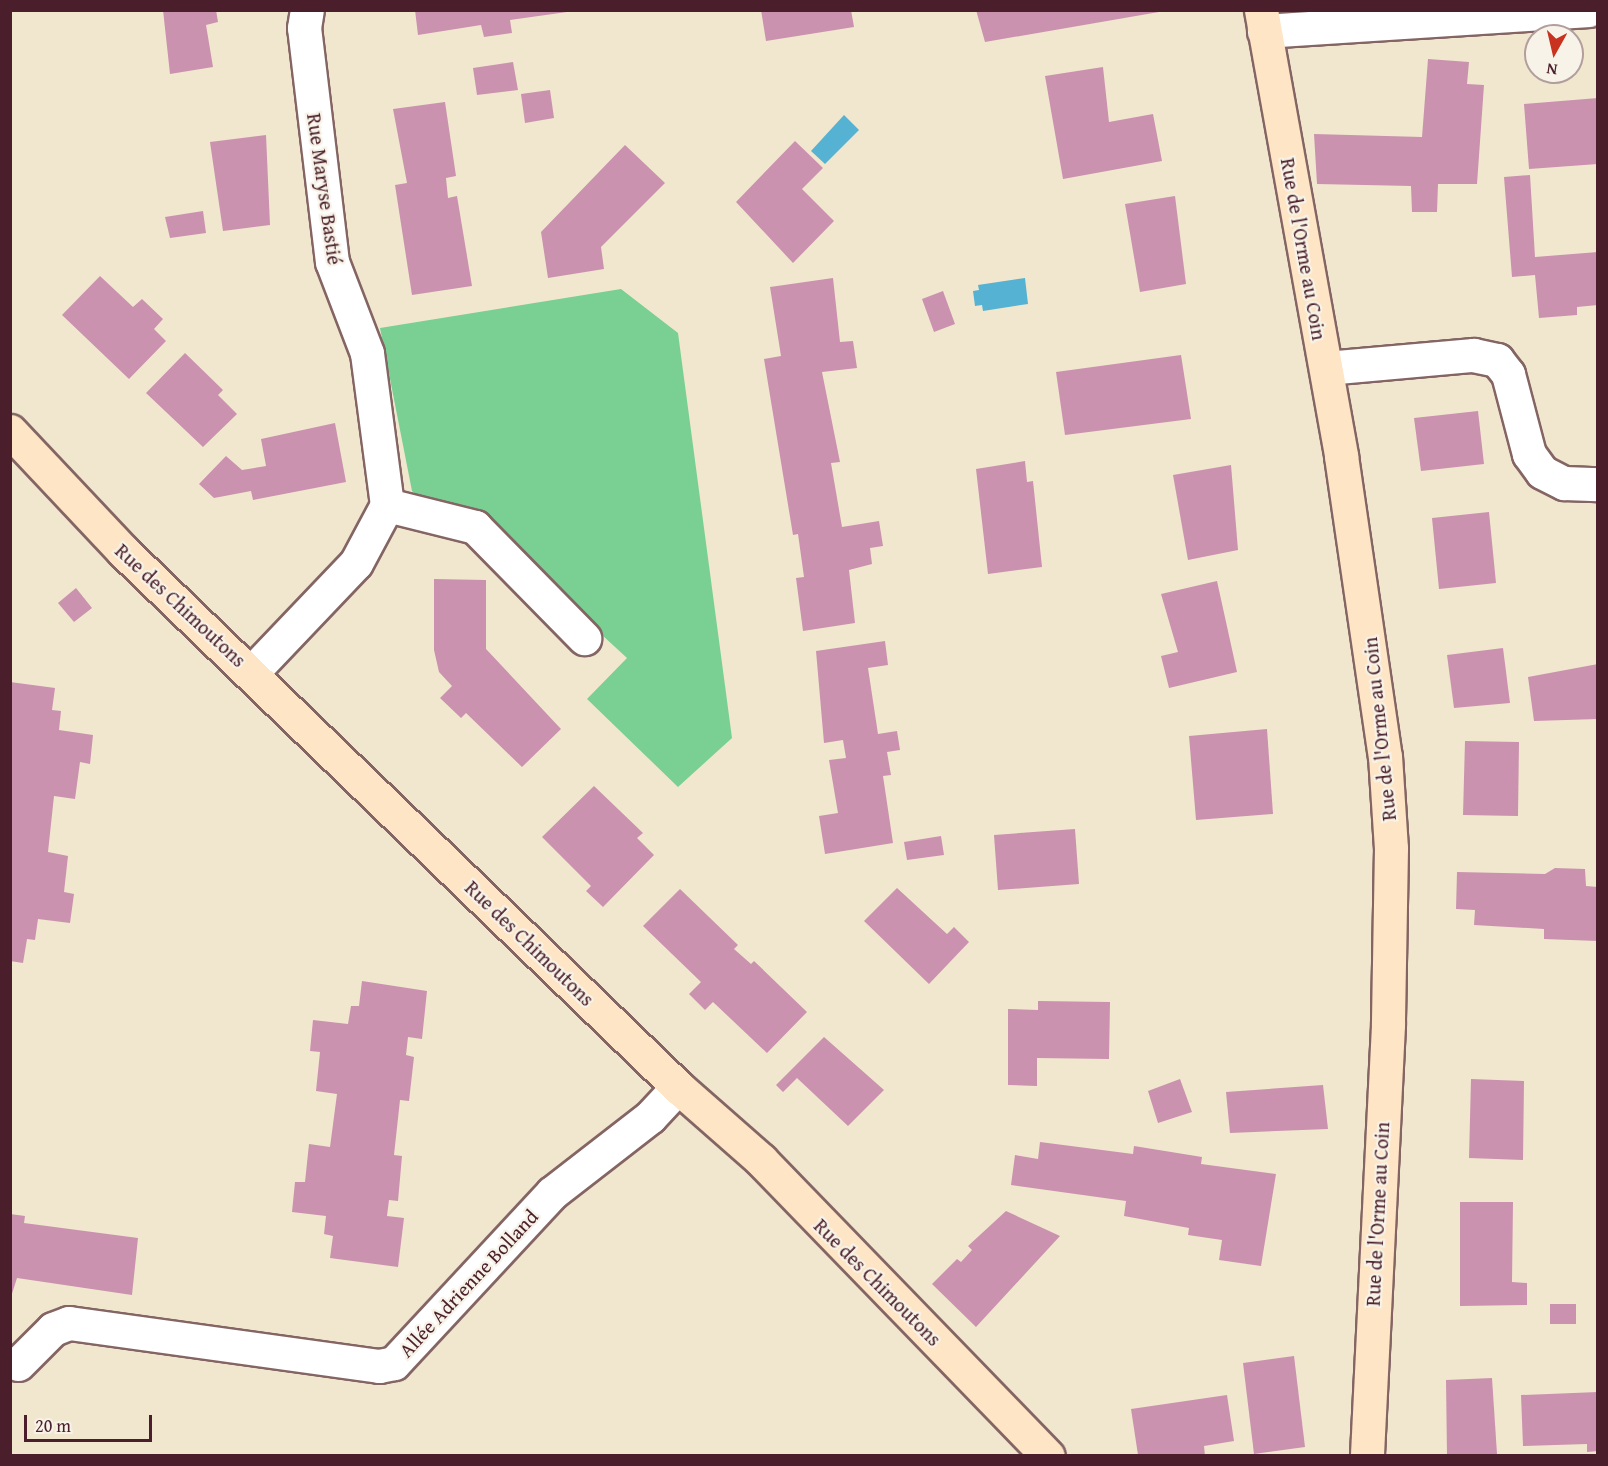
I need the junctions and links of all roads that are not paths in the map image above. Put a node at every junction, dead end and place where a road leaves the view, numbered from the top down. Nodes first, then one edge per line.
1 (307, 10) edge
2 (1588, 10) edge
3 (1263, 21) edge
4 (1326, 368) junction
5 (10, 431) edge
6 (1598, 484) edge
7 (387, 505) junction
8 (584, 638) dead end
9 (253, 671) junction
10 (678, 1087) junction
11 (18, 1364) dead end
12 (1048, 1455) edge
13 (1367, 1455) edge

1 - 7 street, Rue Maryse Bastié
2 - 3 street
3 - 4 main road, Rue de l'Orme au Coin
4 - 6 street
4 - 13 main road, Rue de l'Orme au Coin
5 - 9 main road, Rue des Chimoutons
7 - 8 street
7 - 9 street
9 - 10 main road, Rue des Chimoutons
10 - 11 street, Allée Adrienne Bolland
10 - 12 main road, Rue des Chimoutons

